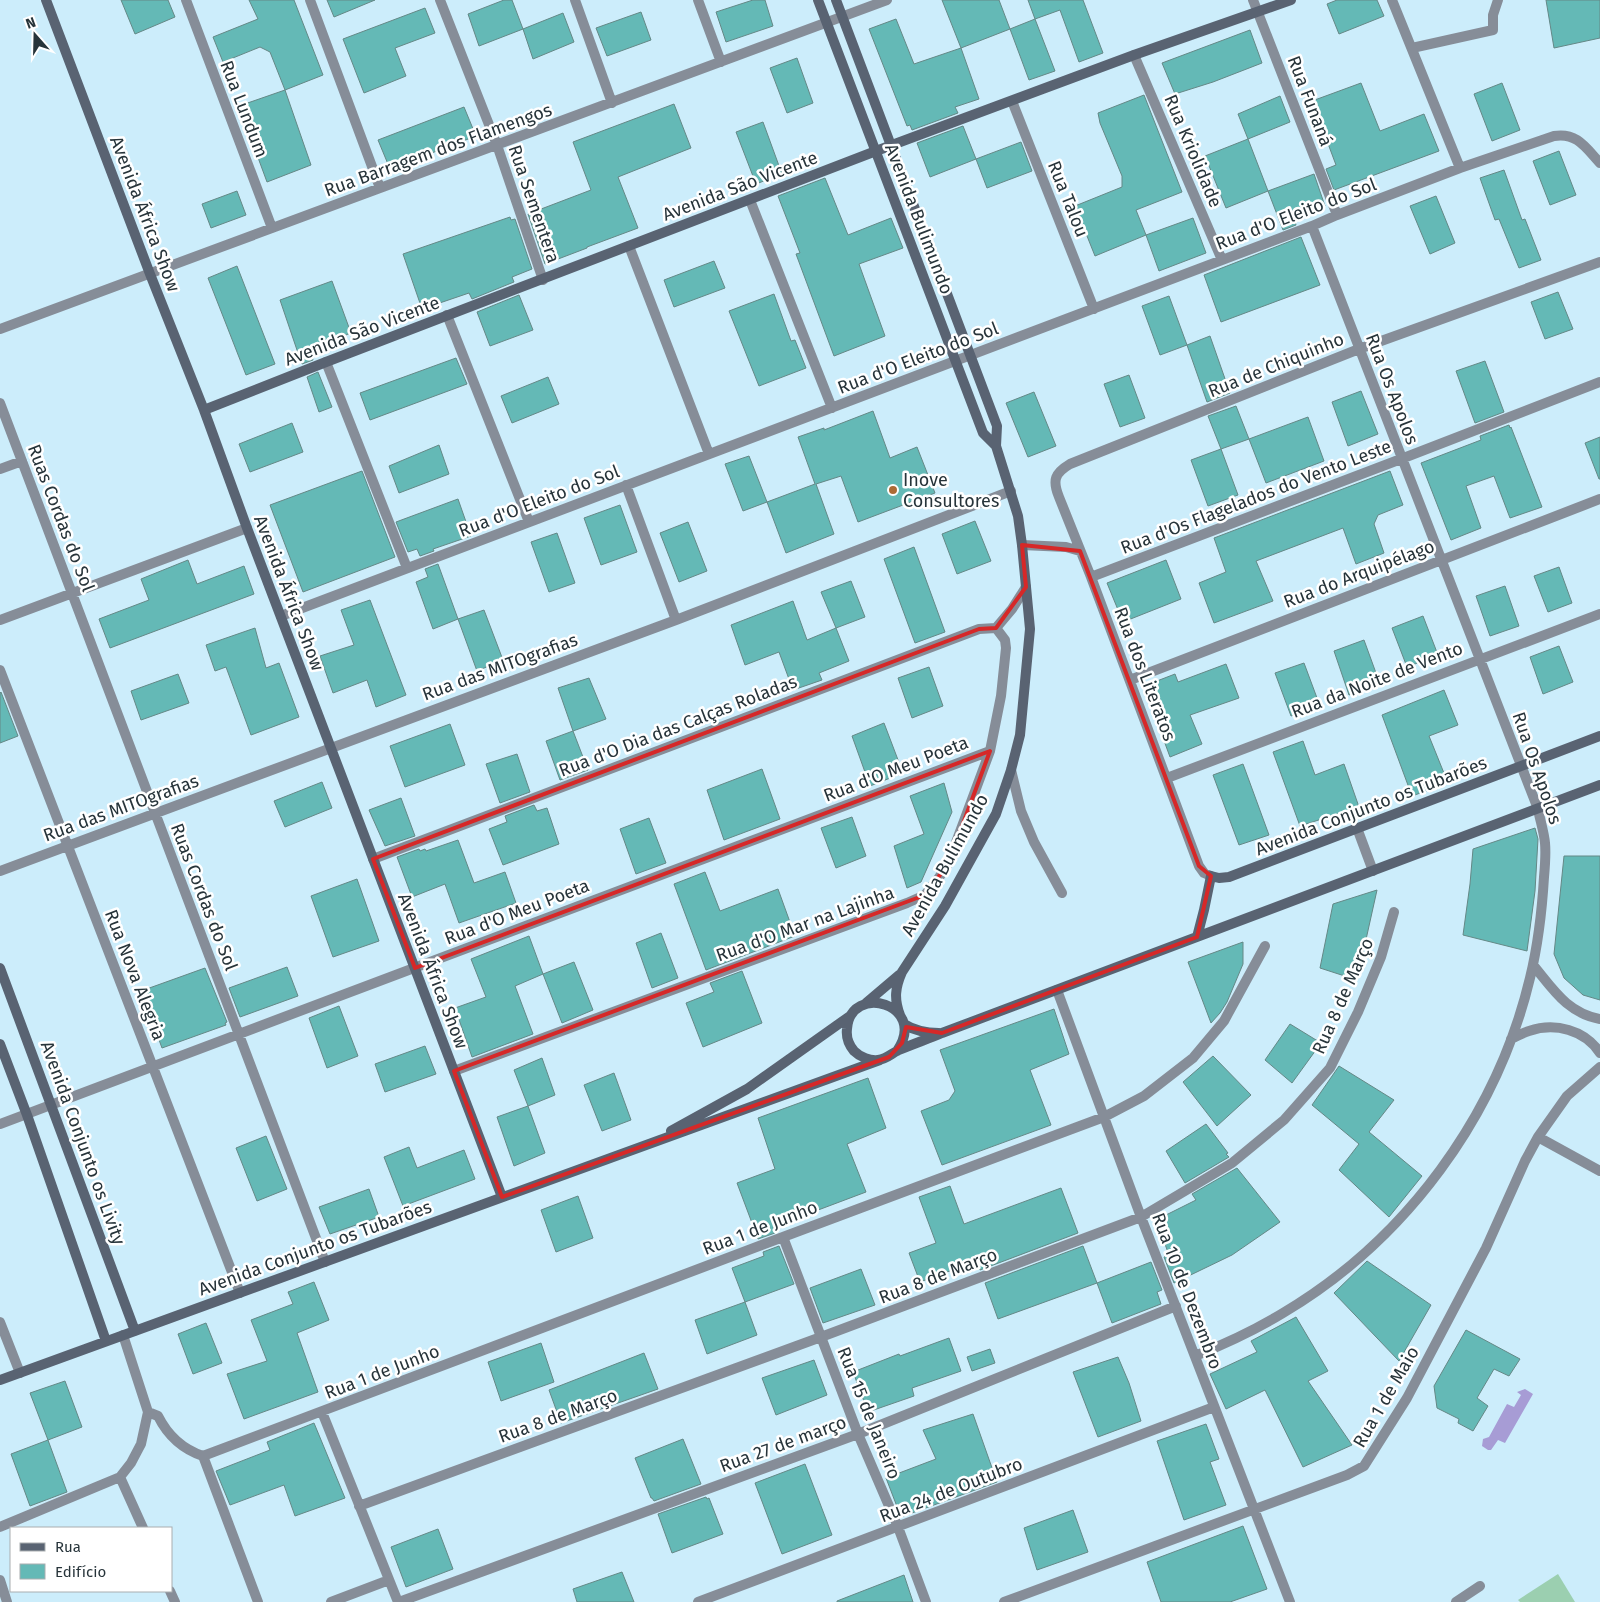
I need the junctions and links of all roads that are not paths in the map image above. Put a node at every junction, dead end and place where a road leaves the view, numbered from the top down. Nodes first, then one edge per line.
1 (46, 0) edge
2 (186, 0) edge
3 (310, 0) edge
4 (440, 0) edge
5 (574, 0) edge
6 (698, 0) edge
7 (818, 0) edge
8 (836, 0) edge
9 (887, 0) edge
10 (1253, 0) edge
11 (1291, 0) edge
12 (1392, 0) edge
13 (1498, 0) edge
14 (1257, 12) junction
15 (842, 17) junction
16 (828, 22) junction
17 (1412, 48) junction
18 (1134, 55) junction
19 (721, 62) junction
20 (1012, 101) junction
21 (612, 103) junction
22 (497, 145) junction
23 (891, 146) junction
24 (876, 151) junction
25 (1600, 163) edge
26 (1460, 168) junction
27 (380, 188) junction
28 (750, 200) junction
29 (1337, 215) junction
30 (1312, 226) junction
31 (272, 228) junction
32 (629, 246) junction
33 (1222, 260) junction
34 (1600, 262) edge
35 (150, 274) junction
36 (543, 280) junction
37 (1094, 309) junction
38 (447, 315) junction
39 (0, 329) edge
40 (1359, 349) junction
41 (969, 356) junction
42 (956, 361) junction
43 (326, 362) junction
44 (1600, 382) edge
45 (0, 403) edge
46 (832, 408) junction
47 (204, 410) junction
48 (996, 446) junction
49 (709, 454) junction
50 (1402, 459) junction
51 (22, 461) junction
52 (0, 469) edge
53 (1055, 478) joint
54 (626, 485) junction
55 (1010, 491) junction
56 (1600, 498) edge
57 (529, 522) junction
58 (247, 528) junction
59 (1022, 545) junction
60 (1080, 551) junction
61 (1441, 560) junction
62 (407, 568) junction
63 (1091, 577) junction
64 (1026, 587) junction
65 (72, 593) junction
66 (1600, 614) edge
67 (281, 616) junction
68 (0, 620) edge
69 (676, 620) junction
70 (996, 628) junction
71 (1479, 659) junction
72 (0, 670) edge
73 (1130, 680) junction
74 (1600, 736) edge
75 (331, 748) junction
76 (990, 751) junction
77 (1521, 766) junction
78 (1011, 770) junction
79 (1167, 778) junction
80 (1600, 785) edge
81 (1538, 809) junction
82 (155, 813) junction
83 (1357, 828) junction
84 (68, 845) junction
85 (373, 859) junction
86 (0, 871) edge
87 (1373, 871) junction
88 (1211, 876) junction
89 (1062, 893) dead end
90 (1394, 912) dead end
91 (1197, 937) junction
92 (1265, 946) dead end
93 (1533, 965) junction
94 (0, 968) edge
95 (415, 968) junction
96 (902, 972) junction
97 (1057, 990) junction
98 (865, 1004) junction
99 (850, 1016) junction
100 (902, 1019) junction
101 (1600, 1020) edge
102 (942, 1033) junction
103 (239, 1035) junction
104 (1511, 1039) junction
105 (0, 1044) edge
106 (897, 1051) junction
107 (1600, 1053) edge
108 (880, 1060) junction
109 (153, 1067) junction
110 (1600, 1067) edge
111 (454, 1071) junction
112 (52, 1105) junction
113 (27, 1115) junction
114 (1104, 1117) junction
115 (0, 1124) edge
116 (1538, 1137) junction
117 (642, 1147) junction
118 (1600, 1171) edge
119 (502, 1197) junction
120 (1141, 1217) junction
121 (782, 1236) junction
122 (325, 1262) junction
123 (240, 1293) junction
124 (1176, 1306) junction
125 (0, 1322) edge
126 (136, 1331) junction
127 (123, 1335) junction
128 (821, 1337) junction
129 (106, 1341) junction
130 (1195, 1356) junction
131 (20, 1373) junction
132 (0, 1380) edge
133 (1214, 1406) junction
134 (148, 1412) junction
135 (322, 1412) junction
136 (858, 1434) junction
137 (204, 1456) junction
138 (120, 1477) junction
139 (359, 1506) junction
140 (1255, 1510) junction
141 (0, 1527) edge
142 (142, 1527) edge
143 (898, 1527) junction
144 (0, 1580) edge
145 (389, 1580) junction
146 (1480, 1586) dead end
147 (8, 1602) edge
148 (258, 1602) edge
149 (331, 1602) edge
150 (398, 1602) edge
151 (698, 1602) edge
152 (926, 1602) edge
153 (1004, 1602) edge
154 (1290, 1602) edge
155 (1456, 1602) edge

1 - 35 street, Avenida África Show
2 - 31 street, Rua Lundum
3 - 27 street
4 - 22 street, Rua Sementera
5 - 21 street
6 - 19 street
7 - 16 street, Avenida Bulimundo
8 - 15 street, Avenida Bulimundo
9 - 15 street, Rua Barragem dos Flamengos
10 - 14 street, Rua Funaná
11 - 14 street, Avenida São Vicente
12 - 17 street
13 - 17 street
14 - 18 street, Avenida São Vicente
14 - 29 street, Rua Funaná
15 - 16 street, Rua Barragem dos Flamengos
15 - 23 street, Avenida Bulimundo
16 - 19 street, Rua Barragem dos Flamengos
16 - 24 street, Avenida Bulimundo
17 - 26 street
18 - 20 street, Avenida São Vicente
18 - 33 street, Rua Kriolidade
19 - 21 street, Rua Barragem dos Flamengos
20 - 23 street, Avenida São Vicente
20 - 37 street, Rua Talou
21 - 22 street, Rua Barragem dos Flamengos
22 - 27 street, Rua Barragem dos Flamengos
22 - 36 street, Rua Sementera
23 - 24 street, Avenida São Vicente
23 - 41 street, Avenida Bulimundo
24 - 28 street, Avenida São Vicente
24 - 42 street, Avenida Bulimundo
25 - 26 street, Rua d'O Eleito do Sol
26 - 29 street, Rua d'O Eleito do Sol
27 - 31 street, Rua Barragem dos Flamengos
28 - 32 street, Avenida São Vicente
28 - 46 street
29 - 30 street, Rua d'O Eleito do Sol
30 - 33 street, Rua d'O Eleito do Sol
30 - 40 street, Rua Os Apolos
31 - 35 street, Rua Barragem dos Flamengos
32 - 36 street, Avenida São Vicente
32 - 49 street
33 - 37 street, Rua d'O Eleito do Sol
34 - 40 street, Rua de Chiquinho
35 - 39 street, Rua Barragem dos Flamengos
35 - 47 street, Avenida África Show
36 - 38 street, Avenida São Vicente
37 - 41 street, Rua d'O Eleito do Sol
38 - 43 street, Avenida São Vicente
38 - 57 street
40 - 50 street, Rua Os Apolos
40 - 53 street, Rua de Chiquinho
41 - 42 street, Rua d'O Eleito do Sol
41 - 48 street, Avenida Bulimundo
42 - 46 street, Rua d'O Eleito do Sol
42 - 48 street, Avenida Bulimundo
43 - 47 street, Avenida São Vicente
43 - 62 street
44 - 50 street, Rua d'Os Flagelados do Vento Leste
45 - 51 street, Ruas Cordas do Sol
46 - 49 street, Rua d'O Eleito do Sol
47 - 58 street, Avenida África Show
48 - 55 street, Avenida Bulimundo
49 - 54 street, Rua d'O Eleito do Sol
50 - 61 street, Rua Os Apolos
50 - 63 street, Rua d'Os Flagelados do Vento Leste
51 - 52 street
51 - 65 street, Ruas Cordas do Sol
53 - 60 street, Rua dos Literatos
54 - 57 street, Rua d'O Eleito do Sol
54 - 69 street
55 - 59 street, Avenida Bulimundo
55 - 69 street, Rua das MITOgrafias
56 - 61 street, Rua do Arquipélago
57 - 62 street, Rua d'O Eleito do Sol
58 - 65 street
58 - 67 street, Avenida África Show
59 - 60 street
59 - 64 street, Avenida Bulimundo
60 - 63 street, Rua dos Literatos
61 - 71 street, Rua Os Apolos
61 - 73 street, Rua do Arquipélago
62 - 67 street, Rua d'O Eleito do Sol
63 - 73 street, Rua dos Literatos
64 - 70 street
64 - 78 street, Avenida Bulimundo
65 - 68 street
65 - 82 street, Ruas Cordas do Sol
66 - 71 street, Rua da Noite de Vento
67 - 75 street, Avenida África Show
69 - 75 street, Rua das MITOgrafias
70 - 76 street, Rua d'O Mar na Lajinha
70 - 85 street, Rua d'O Dia das Calças Roladas
71 - 77 street, Rua Os Apolos
71 - 79 street, Rua da Noite de Vento
72 - 84 street, Rua Nova Alegria
73 - 79 street, Rua dos Literatos
74 - 77 street, Avenida Conjunto os Tubarões
75 - 82 street, Rua das MITOgrafias
75 - 85 street, Avenida África Show
76 - 95 street, Rua d'O Meu Poeta
76 - 111 street, Rua d'O Mar na Lajinha
77 - 81 street, Rua Os Apolos
77 - 83 street, Avenida Conjunto os Tubarões
78 - 89 street
78 - 96 street, Avenida Bulimundo
79 - 88 street, Rua dos Literatos
80 - 81 street
81 - 87 street
81 - 93 street, Rua Os Apolos
82 - 84 street, Rua das MITOgrafias
82 - 103 street, Ruas Cordas do Sol
83 - 87 street
83 - 88 street, Avenida Conjunto os Tubarões
84 - 86 street, Rua das MITOgrafias
84 - 109 street, Rua Nova Alegria
85 - 95 street, Avenida África Show
87 - 91 street
88 - 91 street
90 - 120 street, Rua 8 de Março
91 - 97 street
92 - 114 street, Rua 1 de Junho
93 - 101 street
93 - 104 street, Rua Os Apolos
94 - 112 street, Avenida Conjunto os Livity
95 - 103 street, Rua d'O Meu Poeta
95 - 111 street, Avenida África Show
96 - 98 street
96 - 100 street
97 - 102 street
97 - 114 street, Rua 10 de Dezembro
98 - 99 street
98 - 100 street
99 - 108 street
99 - 117 street
100 - 102 street
100 - 106 street
102 - 106 street
103 - 109 street, Rua d'O Meu Poeta
103 - 122 street, Ruas Cordas do Sol
104 - 107 street
104 - 130 street, Rua Os Apolos
105 - 113 street
106 - 108 street
108 - 117 street
109 - 112 street, Rua d'O Meu Poeta
109 - 123 street, Rua Nova Alegria
110 - 116 street, Rua 1 de Maio
111 - 119 street, Avenida África Show
112 - 113 street, Rua d'O Meu Poeta
112 - 126 street, Avenida Conjunto os Livity
113 - 115 street, Rua d'O Meu Poeta
113 - 129 street
114 - 120 street, Rua 10 de Dezembro
114 - 121 street, Rua 1 de Junho
116 - 118 street
116 - 140 street, Rua 1 de Maio
117 - 119 street, Avenida Conjunto os Tubarões
119 - 122 street, Avenida Conjunto os Tubarões
120 - 124 street, Rua 10 de Dezembro
120 - 128 street, Rua 8 de Março
121 - 128 street, Rua 15 de Janeiro
121 - 135 street, Rua 1 de Junho
122 - 123 street, Avenida Conjunto os Tubarões
123 - 126 street, Avenida Conjunto os Tubarões
124 - 130 street, Rua 10 de Dezembro
124 - 136 street, Rua 27 de março
125 - 131 street
126 - 127 street, Avenida Conjunto os Tubarões
127 - 129 street, Avenida Conjunto os Tubarões
127 - 134 street
128 - 136 street, Rua 15 de Janeiro
128 - 139 street, Rua 8 de Março
129 - 131 street, Avenida Conjunto os Tubarões
130 - 133 street, Rua 10 de Dezembro
131 - 132 street, Avenida Conjunto os Tubarões
133 - 140 street, Rua 10 de Dezembro
133 - 143 street, Rua 24 de Outubro
134 - 137 street
134 - 138 street
135 - 137 street, Rua 1 de Junho
135 - 139 street
136 - 143 street, Rua 15 de Janeiro
136 - 150 street, Rua 27 de março
137 - 148 street
138 - 141 street
138 - 142 street
139 - 145 street
140 - 153 street, Rua 1 de Maio
140 - 154 street, Rua 10 de Dezembro
143 - 151 street, Rua 24 de Outubro
143 - 152 street, Rua 15 de Janeiro
144 - 147 street
145 - 149 street
145 - 150 street
146 - 155 street

